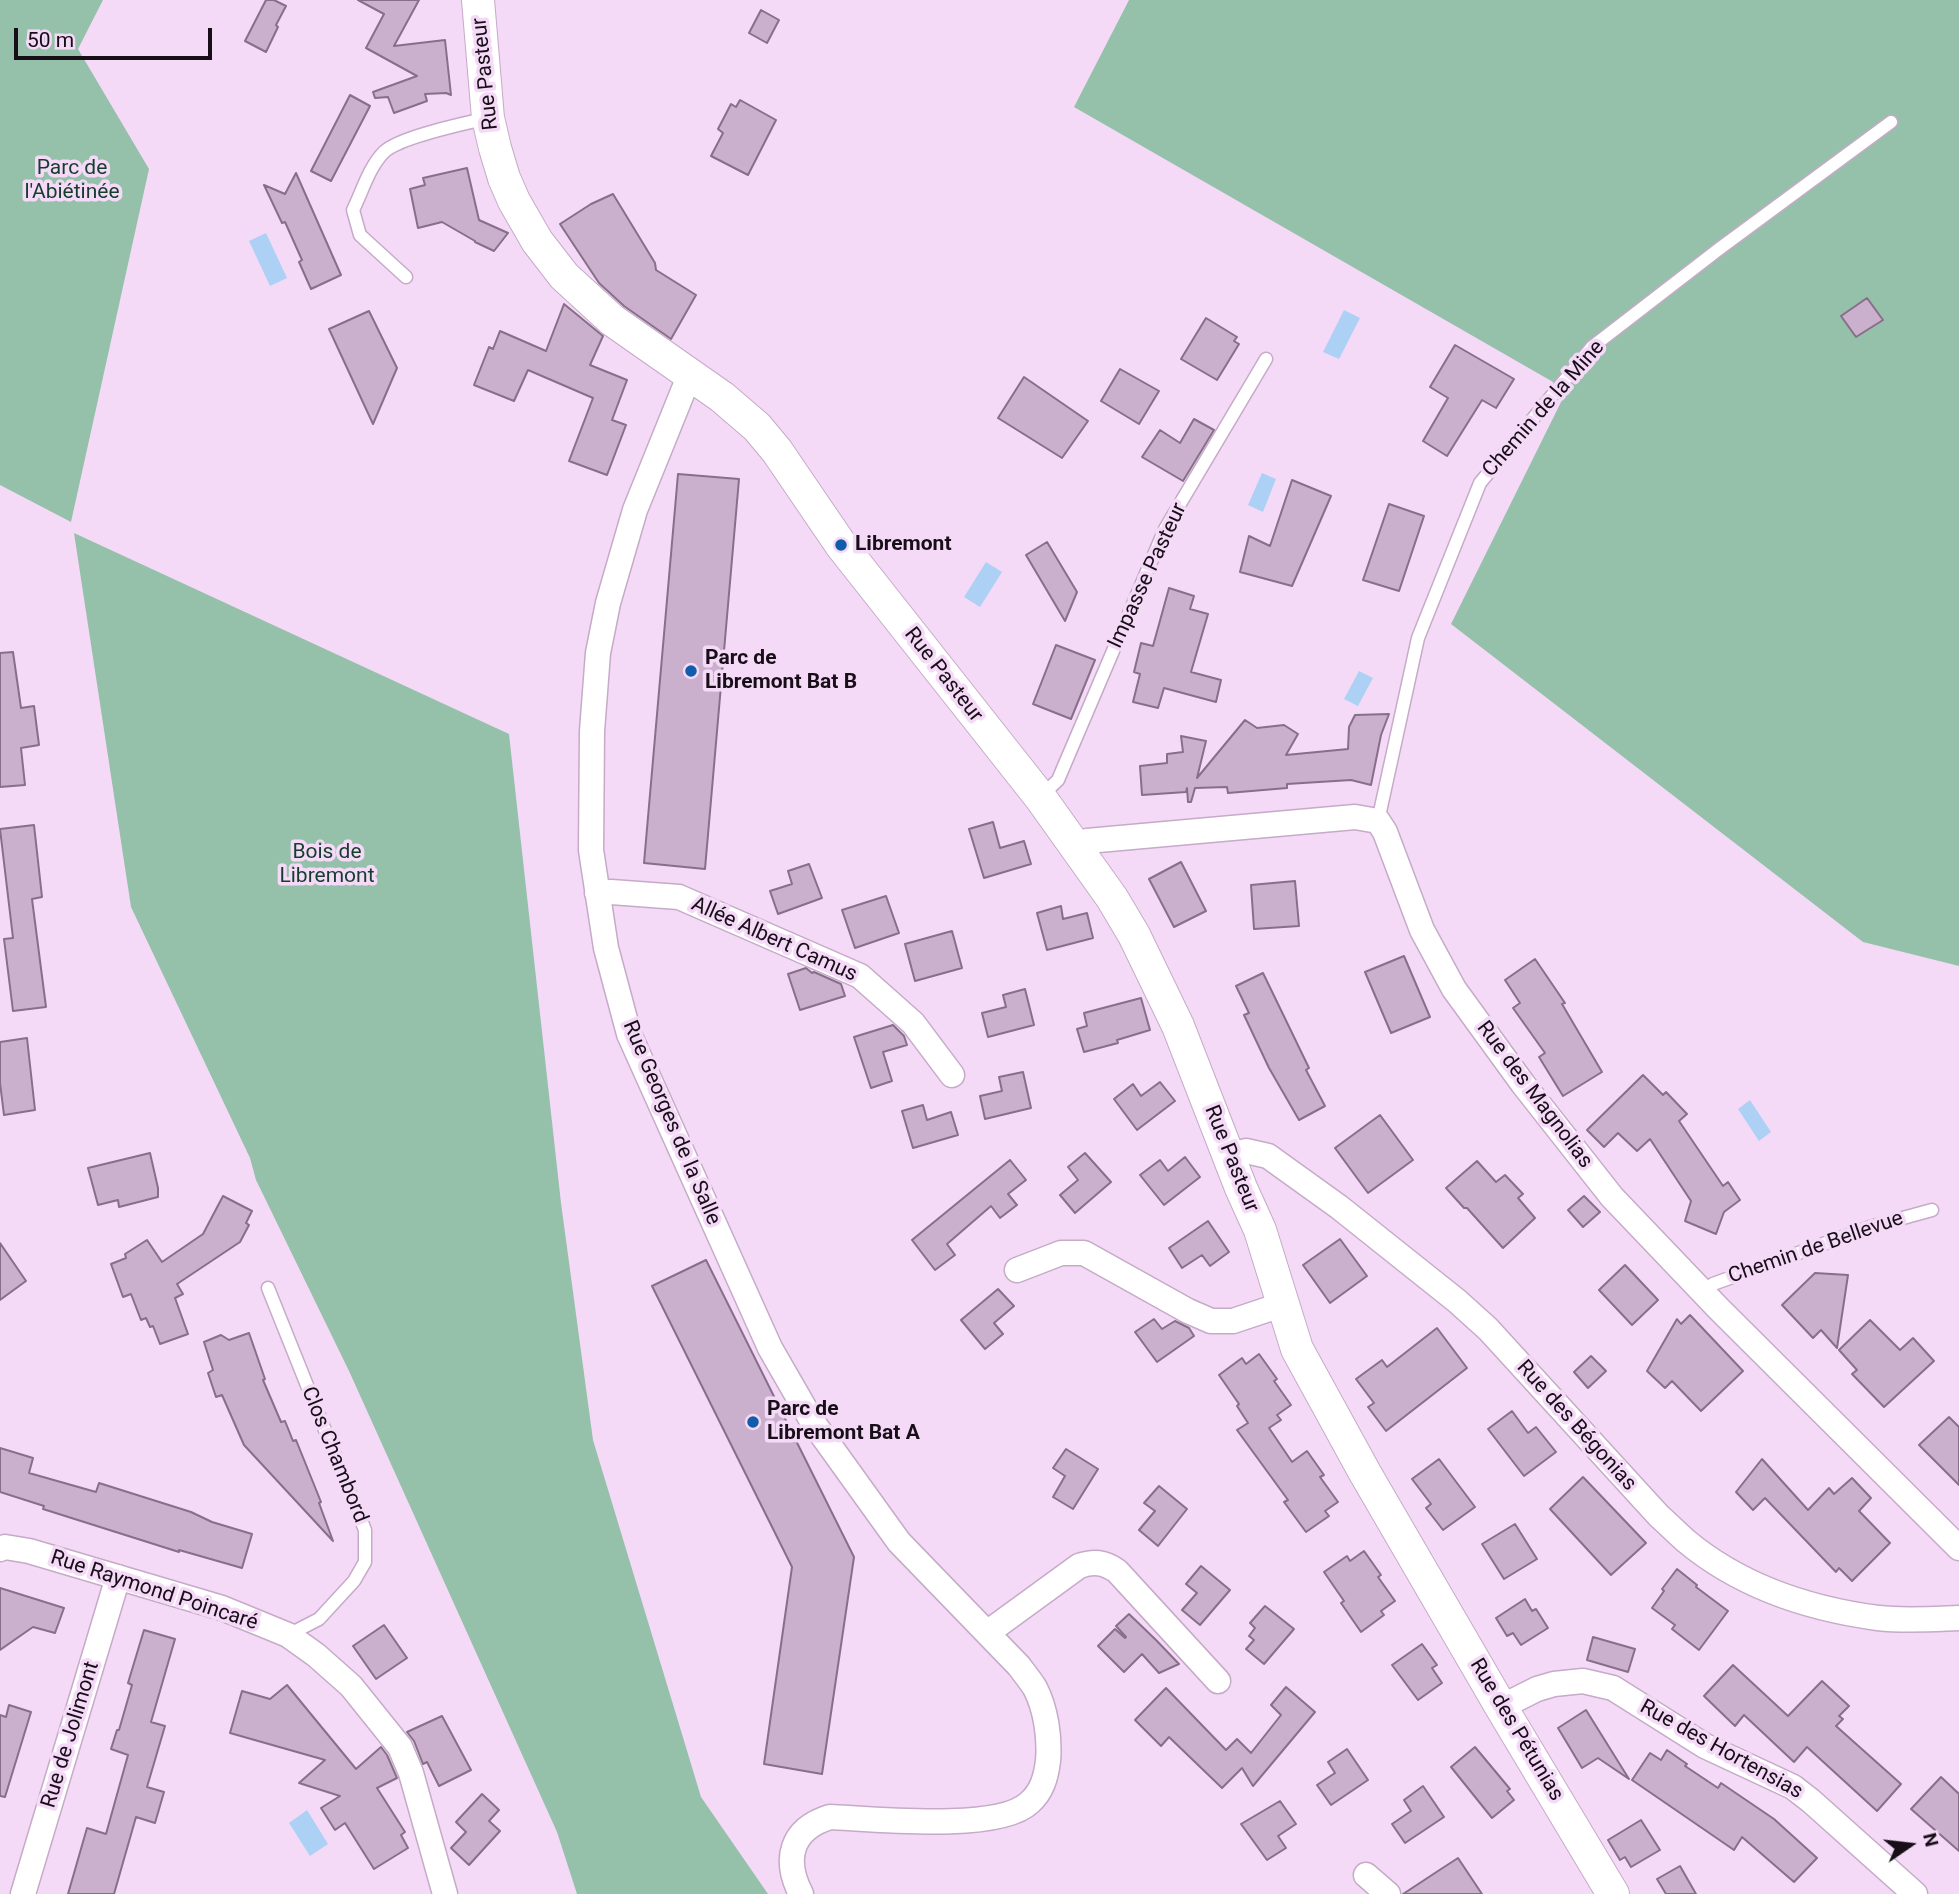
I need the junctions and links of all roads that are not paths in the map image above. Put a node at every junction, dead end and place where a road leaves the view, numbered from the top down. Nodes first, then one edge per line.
1 (478, 0) edge
2 (488, 118) junction
3 (1891, 122) dead end
4 (406, 277) dead end
5 (1266, 359) dead end
6 (690, 374) junction
7 (1040, 797) junction
8 (1378, 821) junction
9 (1076, 848) junction
10 (597, 893) junction
11 (951, 1075) dead end
12 (1229, 1156) junction
13 (1932, 1210) dead end
14 (1017, 1270) dead end
15 (268, 1288) dead end
16 (1703, 1293) junction
17 (1281, 1305) junction
18 (1337, 1422) joint
19 (1959, 1548) edge
20 (0, 1549) edge
21 (118, 1577) junction
22 (1959, 1618) edge
23 (988, 1633) junction
24 (288, 1635) junction
25 (1218, 1681) dead end
26 (1501, 1707) junction
27 (1366, 1875) dead end
28 (23, 1894) edge
29 (444, 1894) edge
30 (802, 1894) edge
31 (1388, 1894) edge
32 (1613, 1894) edge
33 (1915, 1894) edge

1 - 2 street, Rue Pasteur
2 - 4 lane
2 - 6 street, Rue Pasteur
3 - 8 lane, Chemin de la Mine
5 - 7 lane, Impasse Pasteur
6 - 7 street, Rue Pasteur
6 - 10 street, Rue Georges de la Salle
7 - 9 street, Rue Pasteur
8 - 9 street
8 - 16 street, Rue des Magnolias
9 - 12 street, Rue Pasteur
10 - 11 street, Allée Albert Camus
10 - 23 street, Rue Georges de la Salle
12 - 17 street, Rue Pasteur
12 - 22 street, Rue des Bégonias
13 - 16 lane, Chemin de Bellevue
14 - 17 street
15 - 24 lane, Clos Chambord
16 - 19 street, Rue des Magnolias
17 - 18 street, Rue Pasteur
18 - 26 street, Rue des Pétunias
20 - 21 street, Rue Raymond Poincaré
21 - 24 street, Rue Raymond Poincaré
21 - 28 street, Rue de Jolimont
23 - 25 street
23 - 30 street, Rue Georges de la Salle
24 - 29 street, Rue Raymond Poincaré
26 - 32 street, Rue des Pétunias
26 - 33 street, Rue des Hortensias
27 - 31 street

